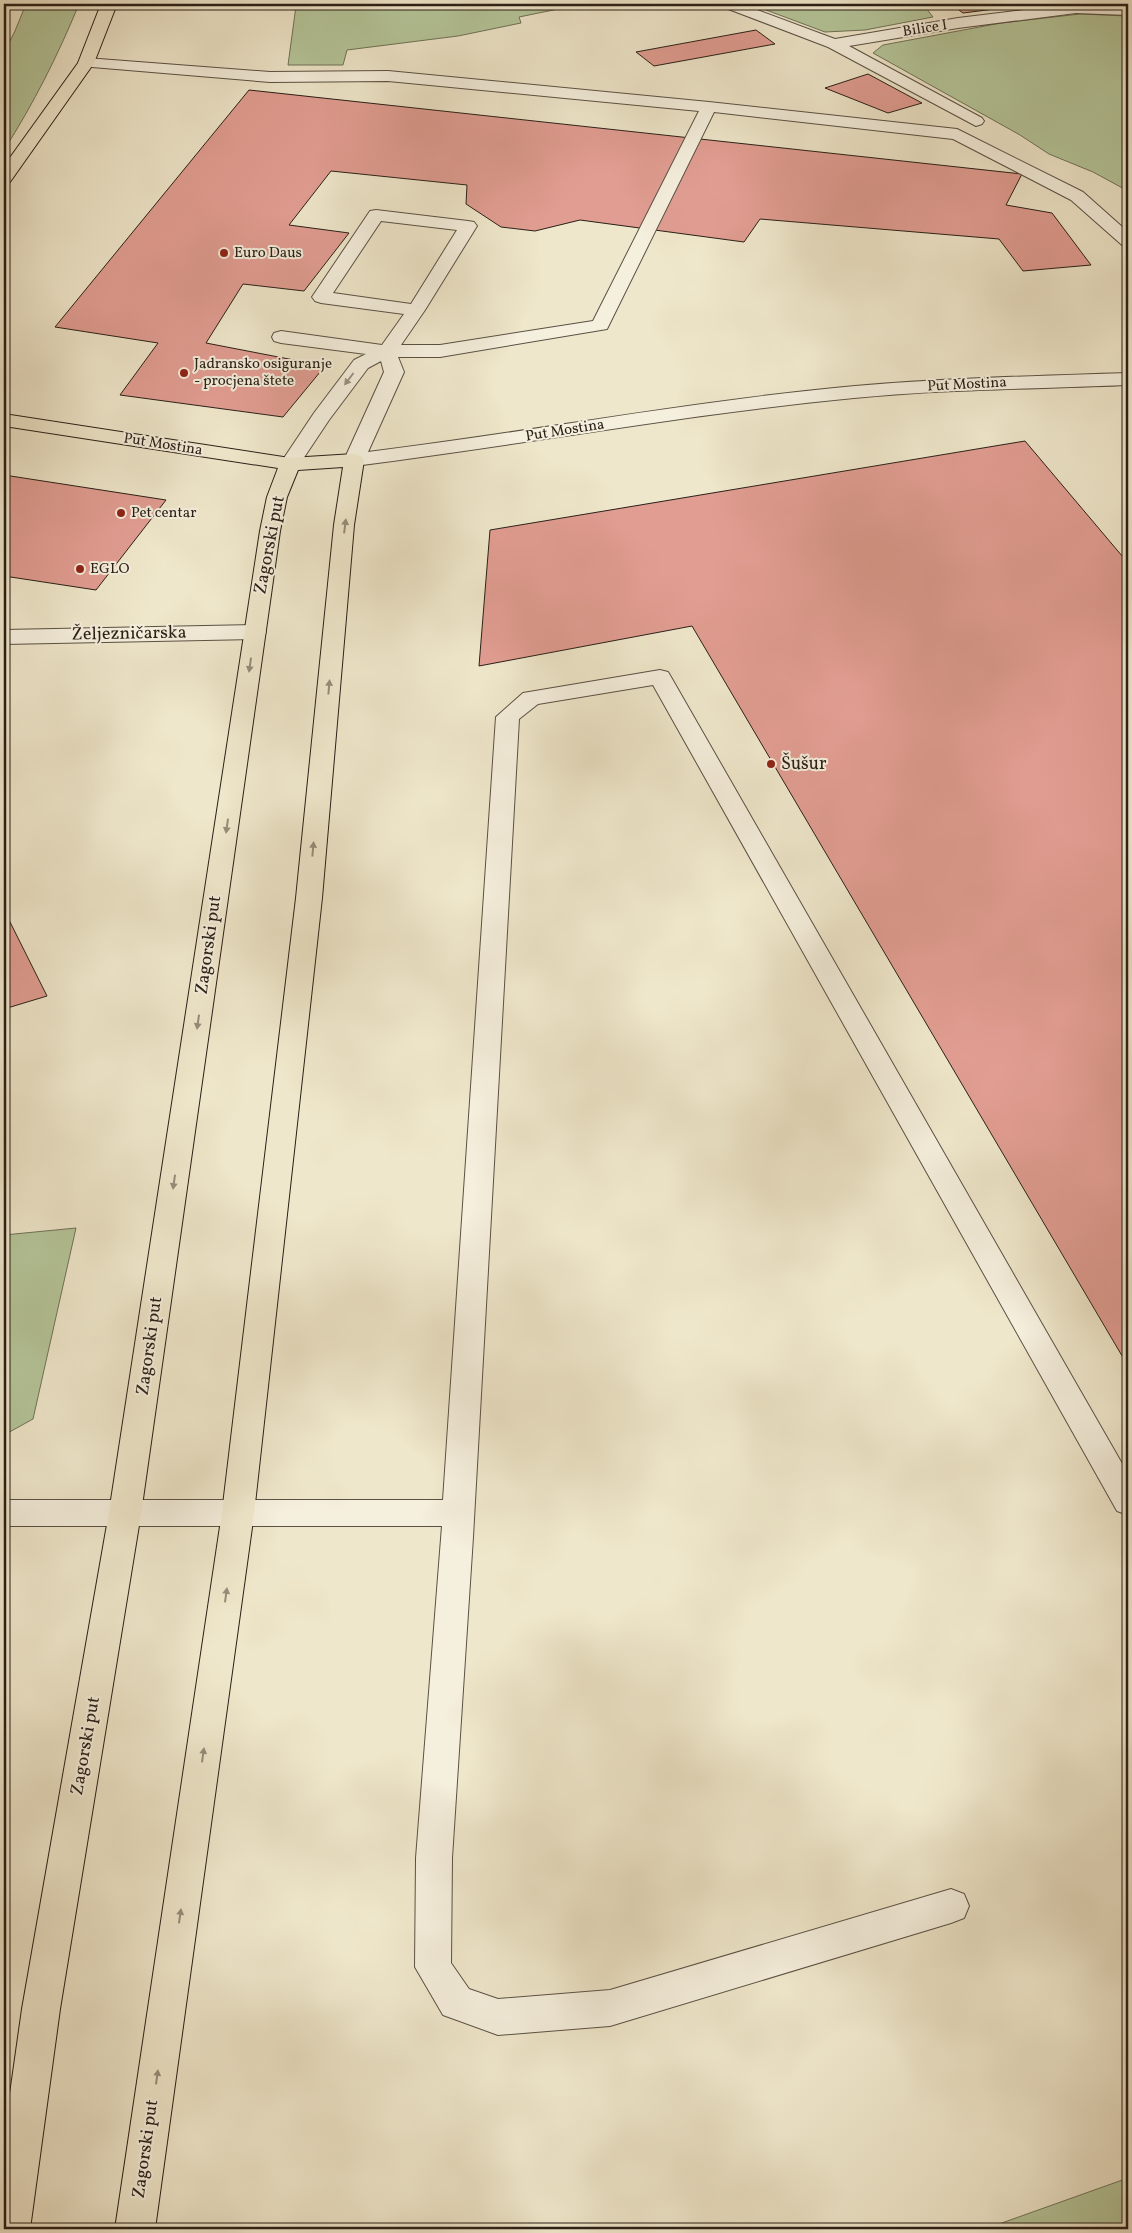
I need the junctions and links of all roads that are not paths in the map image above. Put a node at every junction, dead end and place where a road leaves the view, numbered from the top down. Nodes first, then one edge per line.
1 (109, 4) edge
2 (728, 4) edge
3 (1128, 11) edge
4 (834, 44) junction
5 (86, 63) junction
6 (709, 107) junction
7 (976, 121) dead end
8 (4, 178) edge
9 (1128, 241) edge
10 (416, 310) junction
11 (281, 337) dead end
12 (387, 351) junction
13 (1128, 379) edge
14 (4, 420) edge
15 (354, 460) junction
16 (290, 464) junction
17 (255, 632) junction
18 (4, 637) edge
19 (1128, 1502) edge
20 (4, 1513) edge
21 (125, 1513) junction
22 (238, 1513) junction
23 (458, 1513) junction
24 (951, 1906) dead end
25 (10, 2229) edge
26 (135, 2229) edge

1 - 5 main road
2 - 4 street
3 - 4 street, Bilice I
4 - 7 street
5 - 6 street
5 - 8 main road
6 - 9 street
6 - 12 street
10 - 10 street
10 - 12 street
11 - 12 street
12 - 15 street
12 -> 16 street
13 - 15 street, Put Mostina
14 - 16 main road, Put Mostina
15 - 16 main road, Put Mostina
22 -> 15 main road, Zagorski put
16 - 17 main road, Zagorski put
17 - 18 street, Željezničarska
17 -> 21 main road, Zagorski put
19 - 23 street
20 - 21 street
21 - 22 street
21 - 25 main road, Zagorski put
22 - 23 street
26 -> 22 main road, Zagorski put
23 - 24 street

